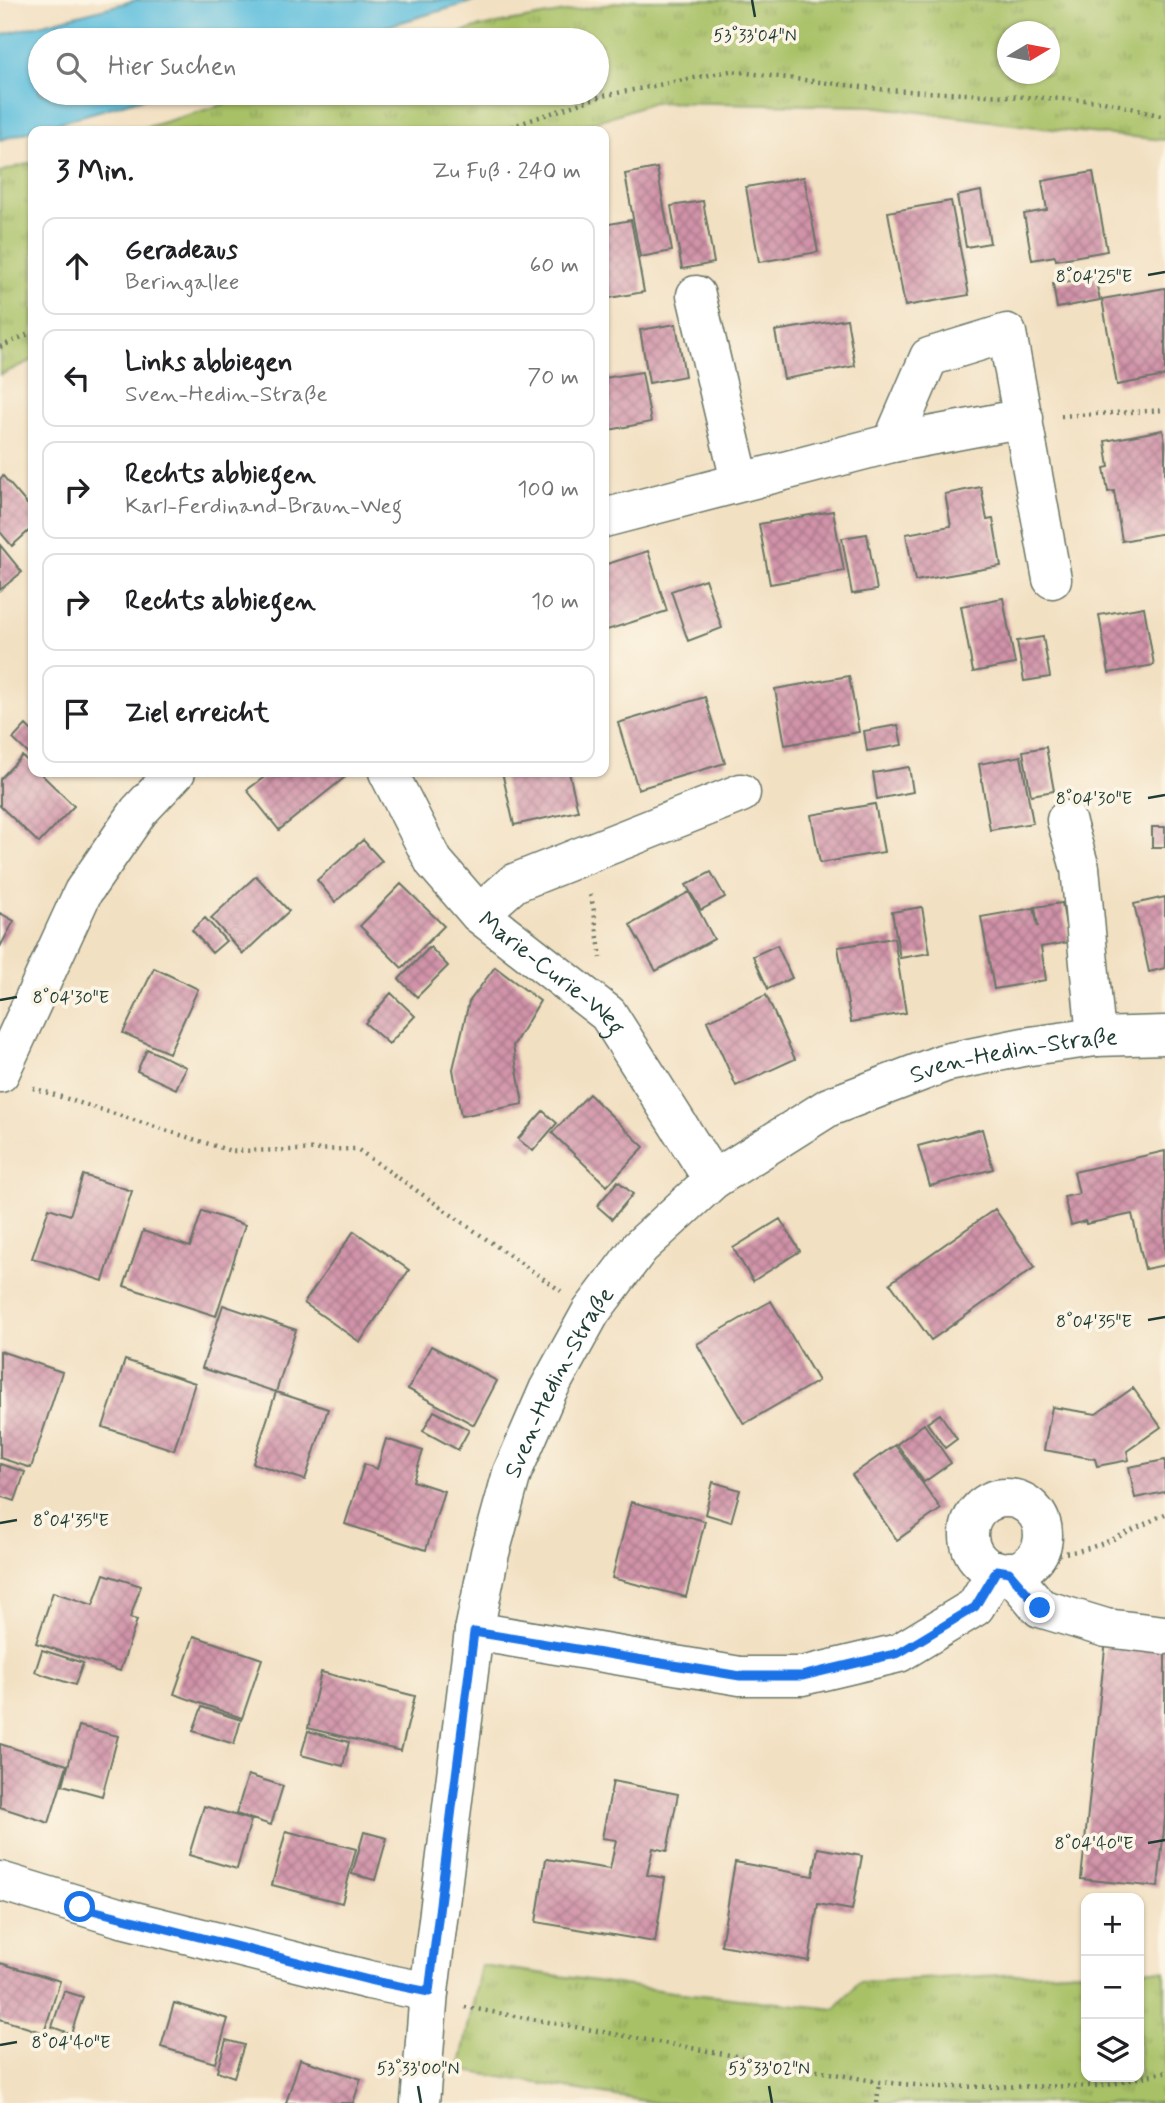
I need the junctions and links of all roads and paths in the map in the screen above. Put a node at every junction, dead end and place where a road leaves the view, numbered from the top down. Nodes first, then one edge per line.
1 (609, 95) edge
2 (575, 105) edge
3 (1165, 117) edge
4 (513, 126) edge
5 (696, 295) dead end
6 (28, 334) edge
7 (0, 347) edge
8 (1165, 410) edge
9 (1024, 418) junction
10 (892, 443) junction
11 (740, 481) junction
12 (609, 517) edge
13 (1052, 579) dead end
14 (171, 777) edge
15 (391, 777) edge
16 (741, 793) dead end
17 (1066, 820) dead end
18 (575, 858) junction
19 (479, 914) junction
20 (608, 1014) junction
21 (1165, 1035) edge
22 (1096, 1037) junction
23 (13, 1080) edge
24 (713, 1180) junction
25 (591, 1312) junction
26 (1165, 1514) edge
27 (1015, 1565) junction
28 (474, 1632) junction
29 (1165, 1635) edge
30 (0, 1881) edge
31 (429, 1992) junction
32 (1165, 2072) edge
33 (879, 2082) junction
34 (420, 2103) edge
35 (877, 2103) edge

1 - 3 path
2 - 4 path
5 - 11 street
6 - 7 path
8 - 9 path
9 - 10 street
9 - 10 street
9 - 13 street
10 - 11 street
11 - 12 street
14 - 23 street
15 - 19 street, Marie-Curie-Weg
16 - 18 street
17 - 22 street
18 - 19 street
18 - 20 path
19 - 20 street, Marie-Curie-Weg
20 - 24 street, Marie-Curie-Weg
21 - 22 street, Sven-Hedin-Straße
22 - 24 street, Sven-Hedin-Straße
23 - 25 path
24 - 25 street, Sven-Hedin-Straße
25 - 28 street, Sven-Hedin-Straße
26 - 27 path
27 - 28 street
27 - 29 street
28 - 31 street, Sven-Hedin-Straße
30 - 31 street
31 - 33 path
31 - 34 street, Sven-Hedin-Straße
32 - 33 path
33 - 35 path

